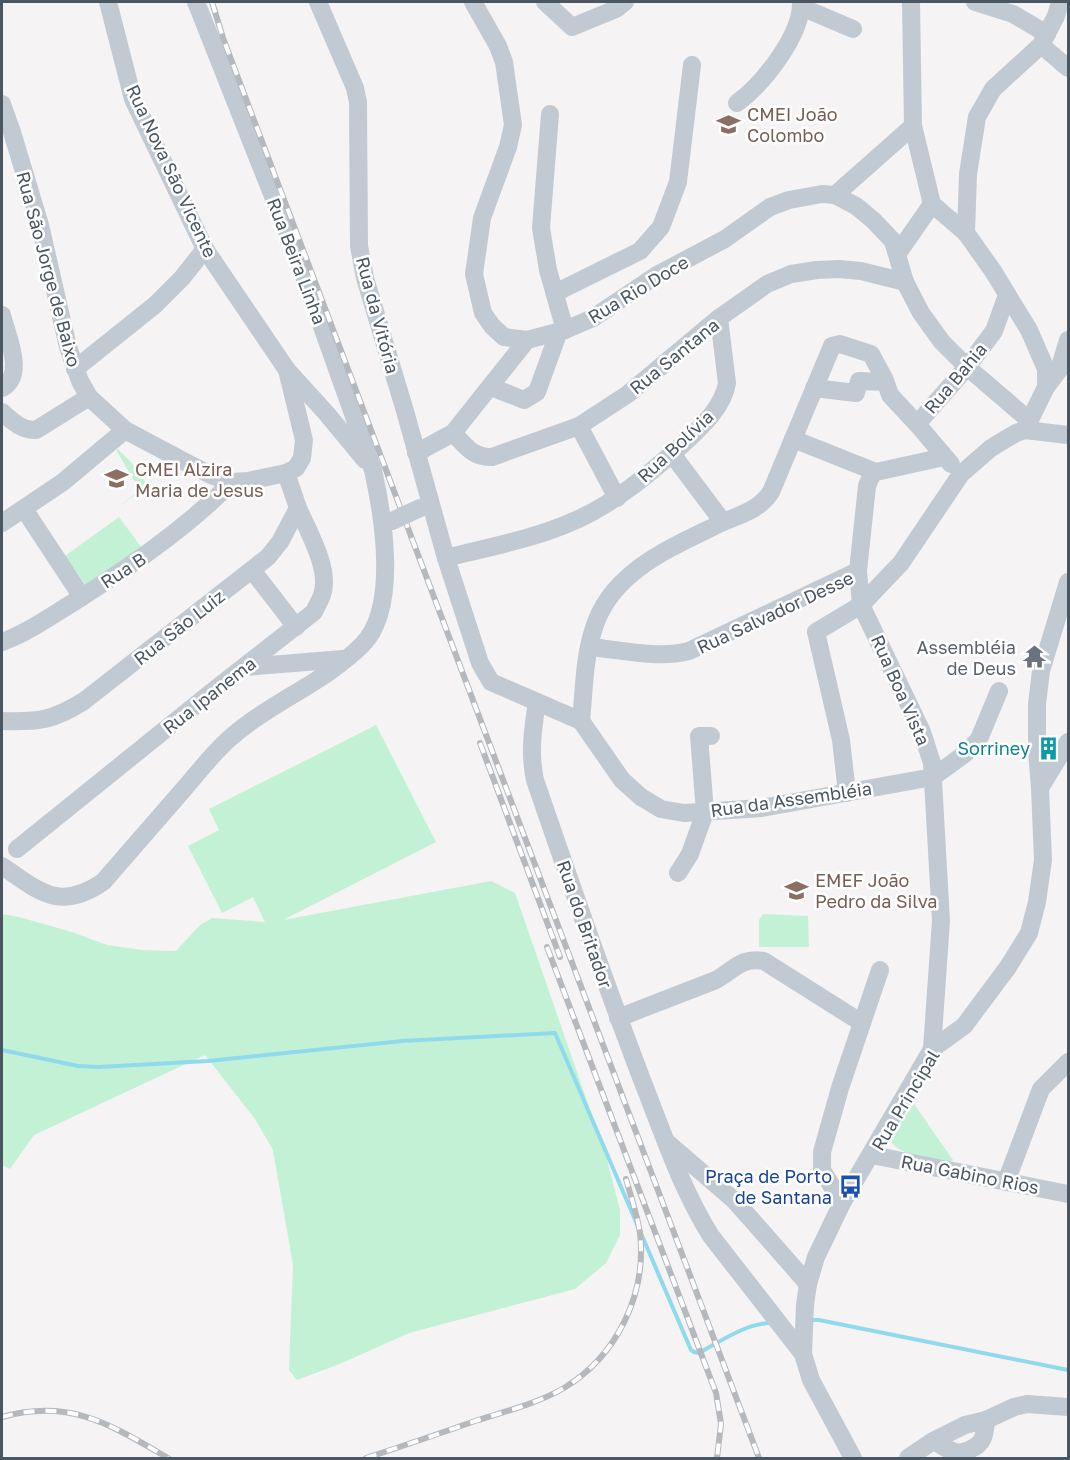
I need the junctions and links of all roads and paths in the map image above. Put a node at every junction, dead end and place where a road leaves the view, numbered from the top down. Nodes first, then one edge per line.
1 (108, 2) edge
2 (196, 2) edge
3 (318, 2) edge
4 (473, 2) edge
5 (545, 2) edge
6 (625, 2) edge
7 (912, 2) edge
8 (975, 2) edge
9 (1060, 2) edge
10 (801, 4) edge
11 (853, 29) dead end
12 (1044, 40) junction
13 (692, 65) dead end
14 (1068, 68) edge
15 (737, 103) dead end
16 (2, 104) edge
17 (550, 114) dead end
18 (913, 126) junction
19 (835, 195) junction
20 (932, 204) junction
21 (966, 233) junction
22 (205, 249) junction
23 (898, 253) junction
24 (905, 282) junction
25 (555, 293) junction
26 (1007, 295) junction
27 (2, 315) edge
28 (719, 318) junction
29 (562, 331) junction
30 (527, 340) junction
31 (1068, 340) edge
32 (967, 367) junction
33 (75, 369) junction
34 (287, 370) junction
35 (491, 387) junction
36 (1046, 387) junction
37 (2, 388) edge
38 (814, 388) junction
39 (887, 389) junction
40 (89, 397) junction
41 (2, 412) edge
42 (916, 424) junction
43 (579, 426) junction
44 (1028, 426) junction
45 (125, 430) junction
46 (453, 433) junction
47 (1068, 435) edge
48 (793, 439) junction
49 (416, 453) junction
50 (672, 454) junction
51 (944, 456) junction
52 (373, 470) junction
53 (876, 472) junction
54 (286, 473) junction
55 (961, 474) junction
56 (232, 482) junction
57 (617, 498) junction
58 (425, 506) junction
59 (298, 508) junction
60 (24, 509) junction
61 (723, 522) junction
62 (2, 523) edge
63 (387, 523) junction
64 (446, 558) junction
65 (252, 570) junction
66 (858, 571) junction
67 (1068, 582) edge
68 (82, 597) junction
69 (861, 604) junction
70 (296, 627) junction
71 (2, 642) edge
72 (590, 647) junction
73 (346, 659) junction
74 (246, 667) junction
75 (999, 691) dead end
76 (537, 702) junction
77 (2, 721) edge
78 (581, 721) junction
79 (711, 736) dead end
80 (1068, 742) edge
81 (933, 777) junction
82 (1040, 788) junction
83 (847, 793) junction
84 (705, 812) junction
85 (17, 849) dead end
86 (2, 866) edge
87 (678, 873) dead end
88 (880, 970) dead end
89 (618, 1018) junction
90 (862, 1023) junction
91 (932, 1049) junction
92 (1068, 1062) edge
93 (666, 1141) junction
94 (872, 1155) junction
95 (1006, 1182) junction
96 (1068, 1194) edge
97 (842, 1203) junction
98 (808, 1284) junction
99 (803, 1354) junction
100 (1068, 1407) edge
101 (986, 1420) junction
102 (933, 1441) junction
103 (853, 1458) edge
104 (908, 1458) edge

1 - 22 street, Rua Nova São Vicente
2 - 52 street, Rua Beira Linha
3 - 49 street, Rua da Vitória
4 - 30 street
5 - 6 street
7 - 18 street
8 - 12 street
9 - 12 street
10 - 11 street
10 - 15 street
12 - 14 street
12 - 21 street
13 - 25 street
16 - 33 street, Rua São Jorge de Baixo
17 - 25 street
18 - 19 street
18 - 20 street
19 - 23 street
19 - 29 street, Rua Rio Doce
20 - 21 street
20 - 23 street
21 - 26 street
22 - 33 street
22 - 34 street, Rua Nova São Vicente
23 - 24 street
24 - 28 street, Rua Santana
24 - 32 street
25 - 29 street
26 - 32 street, Rua Bahia
26 - 36 street
27 - 37 street
28 - 43 street, Rua Santana
28 - 50 street, Rua Bolívia
29 - 30 street, Rua Rio Doce
29 - 35 street
30 - 35 street
31 - 36 street
32 - 42 street, Rua Bahia
32 - 44 street
33 - 40 street, Rua São Jorge de Baixo
34 - 52 street, Rua Nova São Vicente
34 - 54 street
35 - 46 street
36 - 44 street
38 - 39 street
38 - 39 street, Rua Bahia
38 - 48 street
39 - 42 street, Rua Bahia
40 - 41 street
40 - 45 street
42 - 51 street
43 - 46 street, Rua Santana
43 - 57 street, Rua Bolívia
44 - 47 street
44 - 55 street, Rua Salvador Desse
45 - 56 street
45 - 60 street
46 - 49 street
48 - 53 street
48 - 61 street
49 - 58 street, Rua da Vitória
50 - 57 street, Rua Bolívia
50 - 61 street
51 - 53 street
51 - 55 street
52 - 63 street, Rua Beira Linha
53 - 66 street
54 - 56 street
54 - 59 street
55 - 69 street, Rua Salvador Desse
56 - 68 street, Rua B
57 - 64 street, Rua Bolívia
58 - 63 street, bridge
58 - 64 street
59 - 65 street, Rua São Luiz
59 - 70 street, Rua Ipanema
60 - 62 street
60 - 68 street
61 - 72 street
63 - 73 street
64 - 76 street
65 - 70 street
65 - 77 street, Rua São Luiz
66 - 69 street, Rua Salvador Desse
66 - 72 street, Rua Salvador Desse
67 - 82 street, Rua Principal
68 - 71 street, Rua B
69 - 81 street, Rua Boa Vista
69 - 83 street
70 - 74 street, Rua Ipanema
72 - 78 street
73 - 74 street
73 - 86 street
74 - 85 street, Rua Ipanema
75 - 81 street, Rua da Assembléia
76 - 78 street
76 - 89 street, Rua do Britador
78 - 84 street, Rua da Assembléia
79 - 84 street
80 - 82 street
81 - 83 street, Rua da Assembléia
81 - 91 street
82 - 91 street, Rua Principal
83 - 84 street, Rua da Assembléia
84 - 87 street
88 - 90 street
89 - 90 street
89 - 93 street, Rua do Britador
90 - 97 street
91 - 94 street, Rua Principal
92 - 95 street
93 - 98 street, Rua do Britador
93 - 99 street, Rua do Britador
94 - 95 street, Rua Gabino Rios
94 - 97 street, Rua Principal
95 - 96 street, Rua Gabino Rios
97 - 98 street, Rua Principal
98 - 99 street, Rua Principal
99 - 103 street
100 - 101 street
101 - 102 street
101 - 102 street
102 - 104 street

